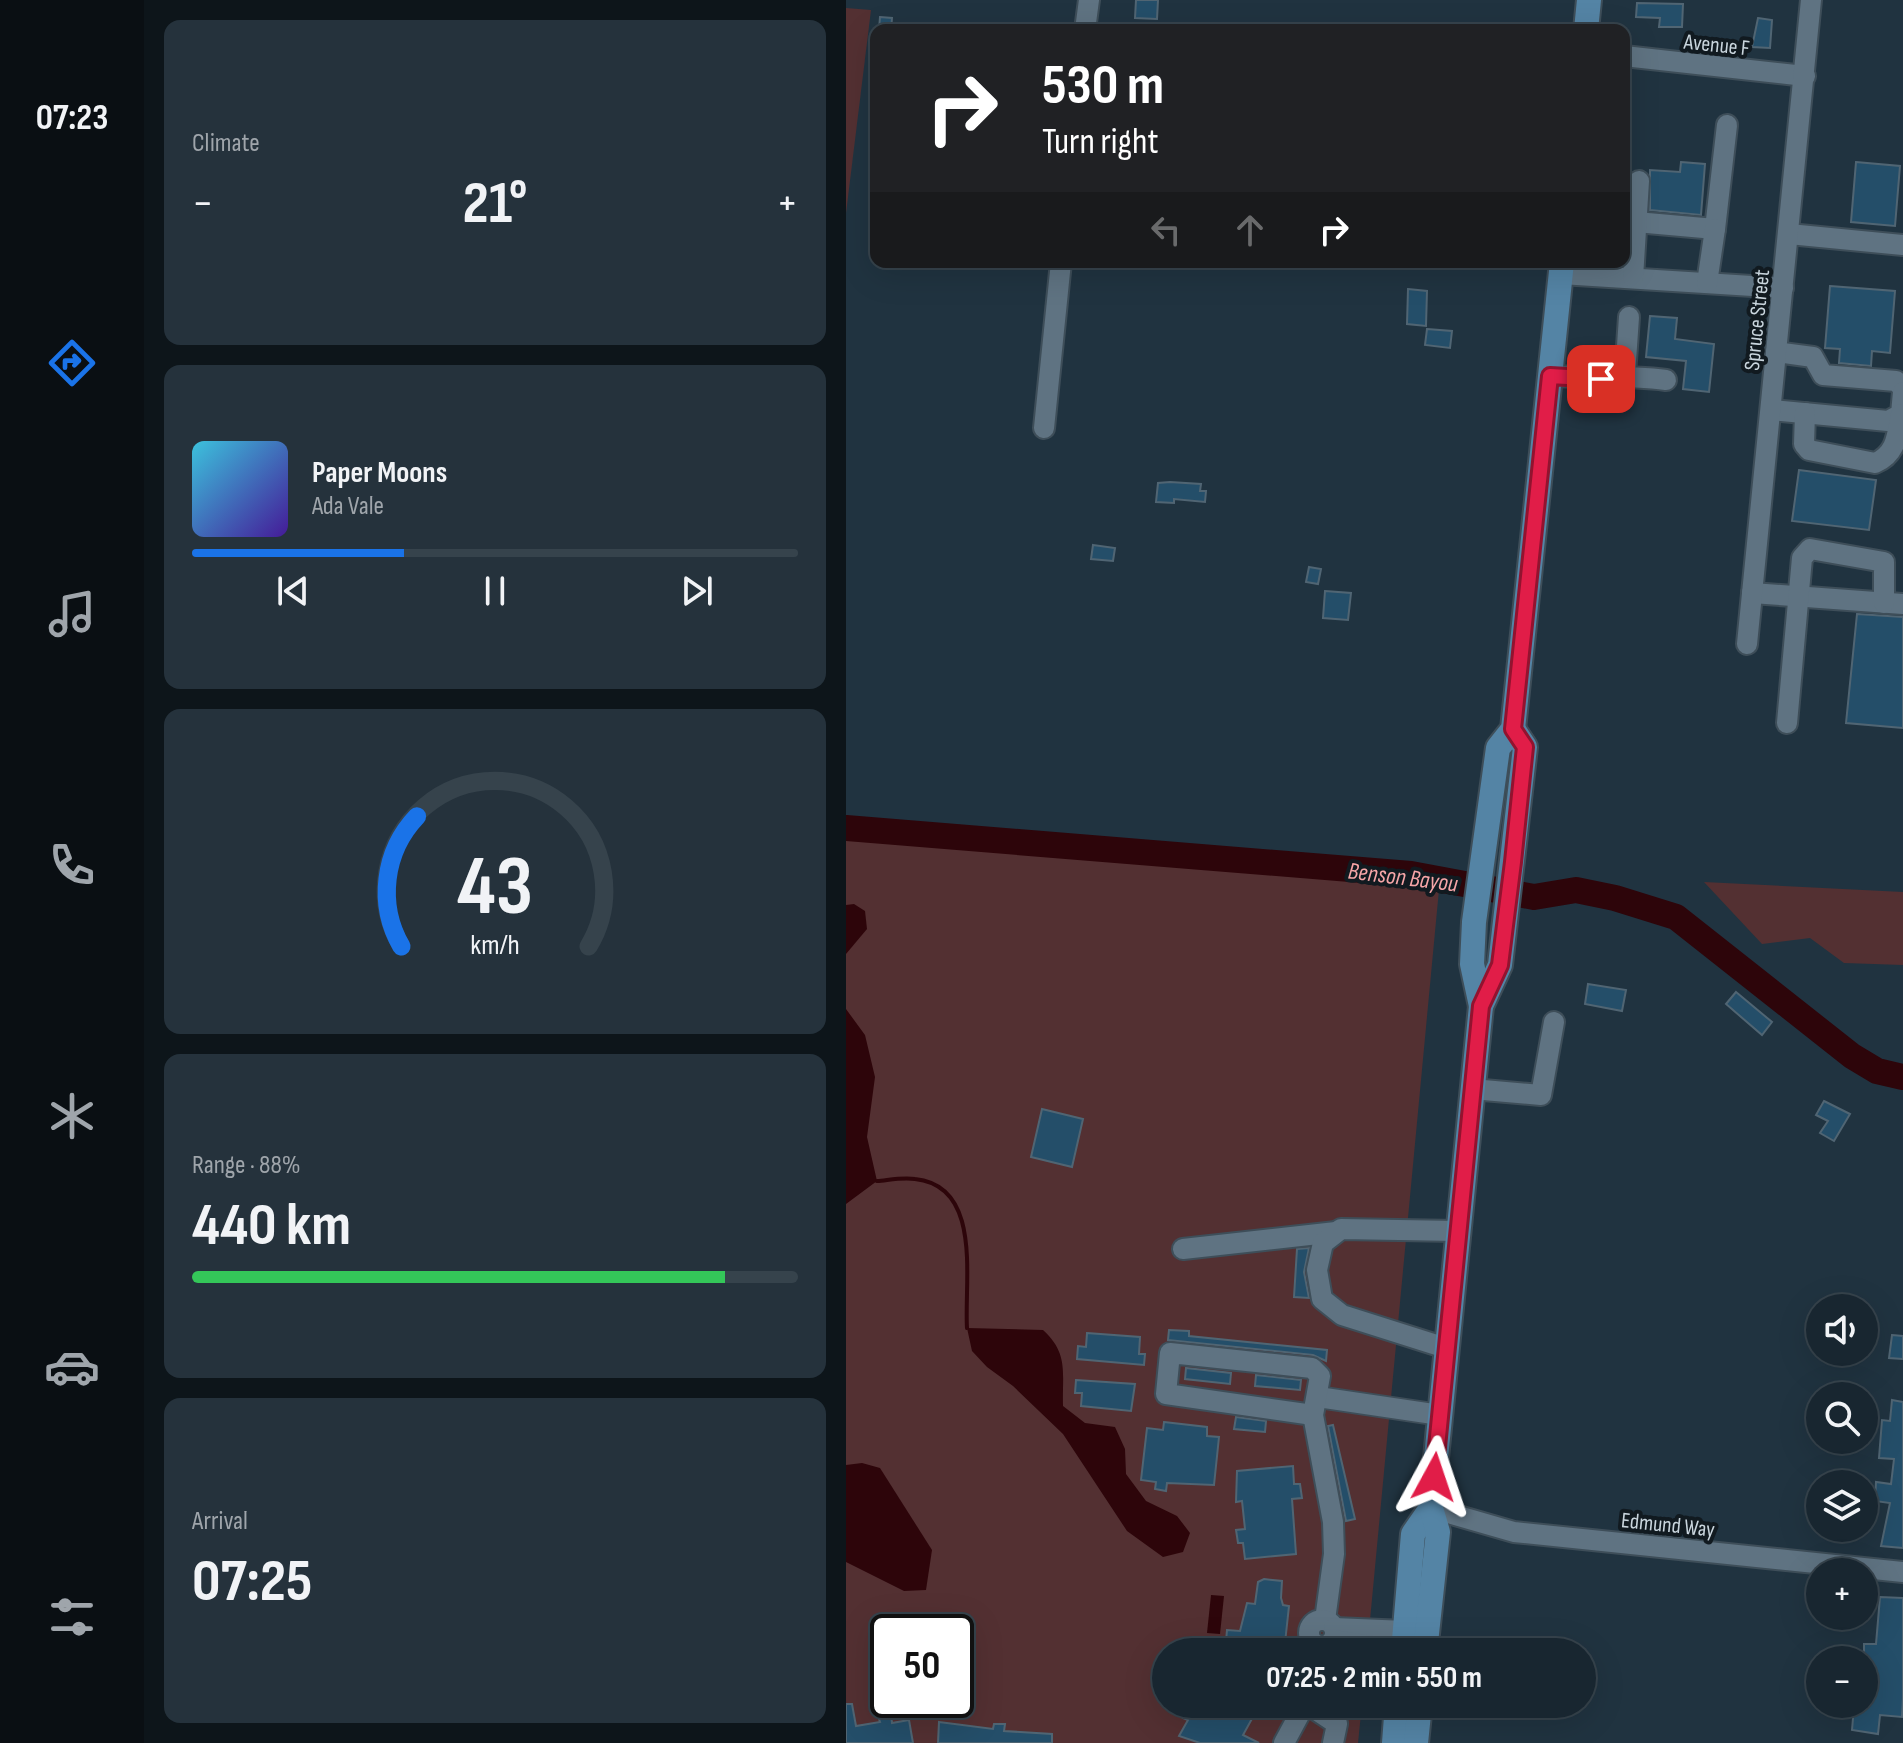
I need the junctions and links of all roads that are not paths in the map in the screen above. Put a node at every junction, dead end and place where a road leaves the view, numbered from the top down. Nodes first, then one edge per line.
1 (1089, 0) edge
2 (1589, 0) edge
3 (1811, 0) edge
4 (1086, 24) edge
5 (1587, 24) edge
6 (1630, 57) edge
7 (1805, 76) junction
8 (1727, 125) dead end
9 (1639, 181) dead end
10 (1636, 222) junction
11 (1715, 229) junction
12 (1789, 234) junction
13 (1903, 245) edge
14 (1060, 268) edge
15 (1561, 268) edge
16 (1633, 278) junction
17 (1707, 283) junction
18 (1783, 288) junction
19 (1629, 317) dead end
20 (1776, 352) junction
21 (1625, 375) junction
22 (1550, 376) junction
23 (1666, 380) dead end
24 (1903, 390) edge
25 (1771, 410) junction
26 (1805, 413) junction
27 (1901, 414) junction
28 (1044, 428) dead end
29 (1752, 593) junction
30 (1800, 597) junction
31 (1893, 604) edge
32 (1747, 644) dead end
33 (1787, 723) dead end
34 (1513, 729) junction
35 (1481, 1006) junction
36 (1554, 1022) dead end
37 (1472, 1089) junction
38 (1457, 1231) junction
39 (1336, 1232) junction
40 (1183, 1249) dead end
41 (1446, 1348) junction
42 (1315, 1406) junction
43 (1440, 1415) junction
44 (1431, 1508) junction
45 (1903, 1572) edge
46 (1328, 1637) edge
47 (1407, 1638) edge
48 (1427, 1638) edge
49 (1298, 1718) edge
50 (1328, 1718) edge
51 (1396, 1718) edge
52 (1284, 1743) edge
53 (1333, 1743) edge
54 (1394, 1743) edge

1 - 4 street
2 - 5 main road
3 - 7 street, Spruce Street
6 - 7 street, Avenue F
7 - 12 street, Spruce Street
8 - 11 street
9 - 10 street
10 - 11 street
10 - 16 street
11 - 17 street
12 - 13 street
12 - 18 street, Spruce Street
14 - 28 street
15 - 16 street
15 - 22 main road
16 - 17 street
17 - 18 street
18 - 20 street, Spruce Street
19 - 21 street
20 - 24 street
20 - 25 street, Spruce Street
21 - 22 street
21 - 23 street
22 - 34 main road
24 - 27 street
25 - 26 street
25 - 29 street, Spruce Street
26 - 27 street
26 - 27 street
29 - 30 street
29 - 32 street, Spruce Street
30 - 31 street
30 - 31 street
30 - 33 street
34 - 35 main road
34 - 35 main road
35 - 37 main road
36 - 37 street
37 - 38 main road
38 - 39 street
38 - 41 main road
39 - 40 street
39 - 41 street
41 - 43 main road
42 - 42 street
42 - 43 street
42 - 46 street
43 - 44 main road
44 - 45 street, Edmund Way
44 - 47 main road
44 - 48 main road
49 - 52 street
50 - 53 street
51 - 54 main road

